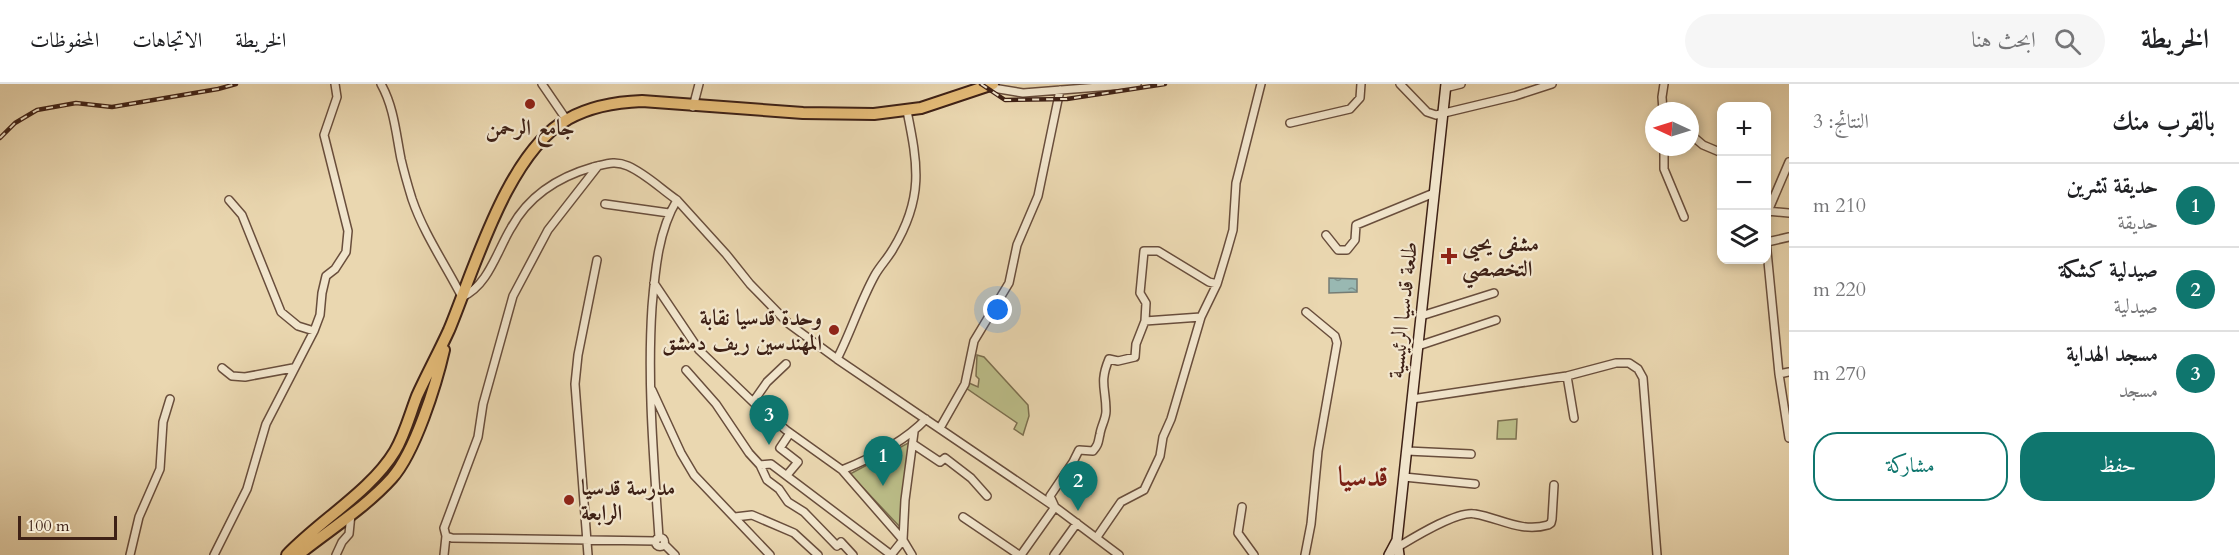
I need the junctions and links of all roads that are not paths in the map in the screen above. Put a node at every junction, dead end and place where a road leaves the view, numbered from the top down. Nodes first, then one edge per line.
1 (335, 84) edge
2 (381, 84) edge
3 (542, 84) edge
4 (699, 84) edge
5 (1137, 84) edge
6 (1261, 84) edge
7 (1362, 84) edge
8 (1400, 84) edge
9 (1461, 84) edge
10 (1552, 84) edge
11 (1664, 84) edge
12 (990, 85) edge
13 (1445, 86) edge
14 (1060, 90) junction
15 (1662, 102) edge
16 (693, 106) junction
17 (906, 111) junction
18 (1443, 114) junction
19 (566, 119) junction
20 (1290, 123) dead end
21 (1699, 142) edge
22 (1717, 151) edge
23 (1664, 156) edge
24 (1789, 162) edge
25 (598, 166) junction
26 (1434, 193) junction
27 (229, 200) dead end
28 (677, 200) junction
29 (606, 204) dead end
30 (1768, 210) edge
31 (669, 213) junction
32 (1771, 213) edge
33 (1789, 213) edge
34 (1684, 217) dead end
35 (1326, 235) dead end
36 (1789, 237) edge
37 (1771, 240) edge
38 (597, 260) dead end
39 (1769, 264) edge
40 (654, 283) junction
41 (1217, 284) junction
42 (1494, 293) dead end
43 (462, 297) junction
44 (1306, 312) dead end
45 (1421, 316) junction
46 (1201, 317) junction
47 (1496, 320) dead end
48 (1145, 321) junction
49 (314, 331) junction
50 (448, 332) junction
51 (1418, 346) junction
52 (837, 359) junction
53 (786, 364) dead end
54 (222, 368) dead end
55 (293, 368) junction
56 (686, 370) dead end
57 (1789, 372) edge
58 (1779, 374) junction
59 (1567, 376) junction
60 (651, 388) junction
61 (171, 399) dead end
62 (1412, 399) junction
63 (753, 402) junction
64 (1575, 418) dead end
65 (926, 419) junction
66 (940, 428) junction
67 (914, 432) junction
68 (790, 433) junction
69 (1789, 438) edge
70 (913, 444) junction
71 (1407, 451) junction
72 (1471, 454) dead end
73 (760, 465) junction
74 (842, 470) junction
75 (788, 475) junction
76 (1404, 477) junction
77 (1475, 484) dead end
78 (1554, 485) dead end
79 (987, 496) dead end
80 (1055, 507) junction
81 (1242, 507) dead end
82 (351, 514) junction
83 (735, 517) junction
84 (963, 517) dead end
85 (1077, 523) junction
86 (446, 536) junction
87 (1097, 537) junction
88 (587, 538) junction
89 (903, 540) junction
90 (659, 545) edge
91 (1398, 547) edge
92 (891, 554) edge
93 (130, 555) edge
94 (214, 555) edge
95 (286, 555) edge
96 (298, 555) edge
97 (336, 555) edge
98 (444, 555) edge
99 (588, 555) edge
100 (675, 555) edge
101 (770, 555) edge
102 (818, 555) edge
103 (853, 555) edge
104 (912, 555) edge
105 (1020, 555) edge
106 (1054, 555) edge
107 (1119, 555) edge
108 (1254, 555) edge
109 (1305, 555) edge
110 (1389, 555) edge
111 (1657, 555) edge

1 - 49 street
2 - 43 street
3 - 19 street
4 - 16 street
5 - 14 street
6 - 41 street
7 - 20 street
8 - 18 street
9 - 13 street
10 - 18 street
11 - 15 street
12 - 14 street
12 - 17 main road
13 - 18 main road, طلعة قدسيا الرئيسية
14 - 66 street
16 - 17 main road
16 - 19 main road
17 - 52 street
18 - 26 main road, طلعة قدسيا الرئيسية
19 - 43 main road
21 - 22 street
23 - 34 street
24 - 30 street
25 - 28 street
25 - 43 street
25 - 86 street
26 - 35 street
26 - 45 main road, طلعة قدسيا الرئيسية
27 - 49 street
28 - 31 street
28 - 52 street
29 - 31 street
31 - 40 street
32 - 33 street
36 - 37 street
38 - 88 street
39 - 58 street
40 - 60 street
40 - 63 street
41 - 46 street
41 - 48 street
42 - 45 street
43 - 50 main road
44 - 109 street
45 - 51 main road, طلعة قدسيا الرئيسية
46 - 48 street
46 - 87 street
47 - 51 street
48 - 80 street
49 - 55 street
50 - 82 main road
50 - 95 main road
51 - 62 main road, طلعة قدسيا الرئيسية
52 - 65 street
53 - 63 street
54 - 55 street
55 - 94 street
56 - 73 street
57 - 58 street
58 - 69 street
59 - 62 street
59 - 64 street
59 - 111 street
60 - 83 street
60 - 90 street
61 - 93 street
62 - 71 main road, طلعة قدسيا الرئيسية
63 - 68 street
65 - 66 street
65 - 67 street
66 - 80 street
67 - 70 street
67 - 74 street
68 - 74 street
68 - 75 street
70 - 79 street
70 - 89 street
71 - 72 street
71 - 76 main road, طلعة قدسيا الرئيسية
73 - 75 street
73 - 103 street
74 - 89 street
75 - 92 street
76 - 77 street
76 - 91 main road, طلعة قدسيا الرئيسية
78 - 91 street
80 - 85 street
80 - 105 street
81 - 108 street
82 - 96 main road
82 - 97 street
83 - 101 street
83 - 102 street
84 - 105 street
85 - 87 street
85 - 106 street
86 - 88 street
86 - 98 street
87 - 107 street
88 - 90 street
88 - 99 street
89 - 92 street
89 - 104 street
90 - 100 street
91 - 110 main road, طلعة قدسيا الرئيسية

